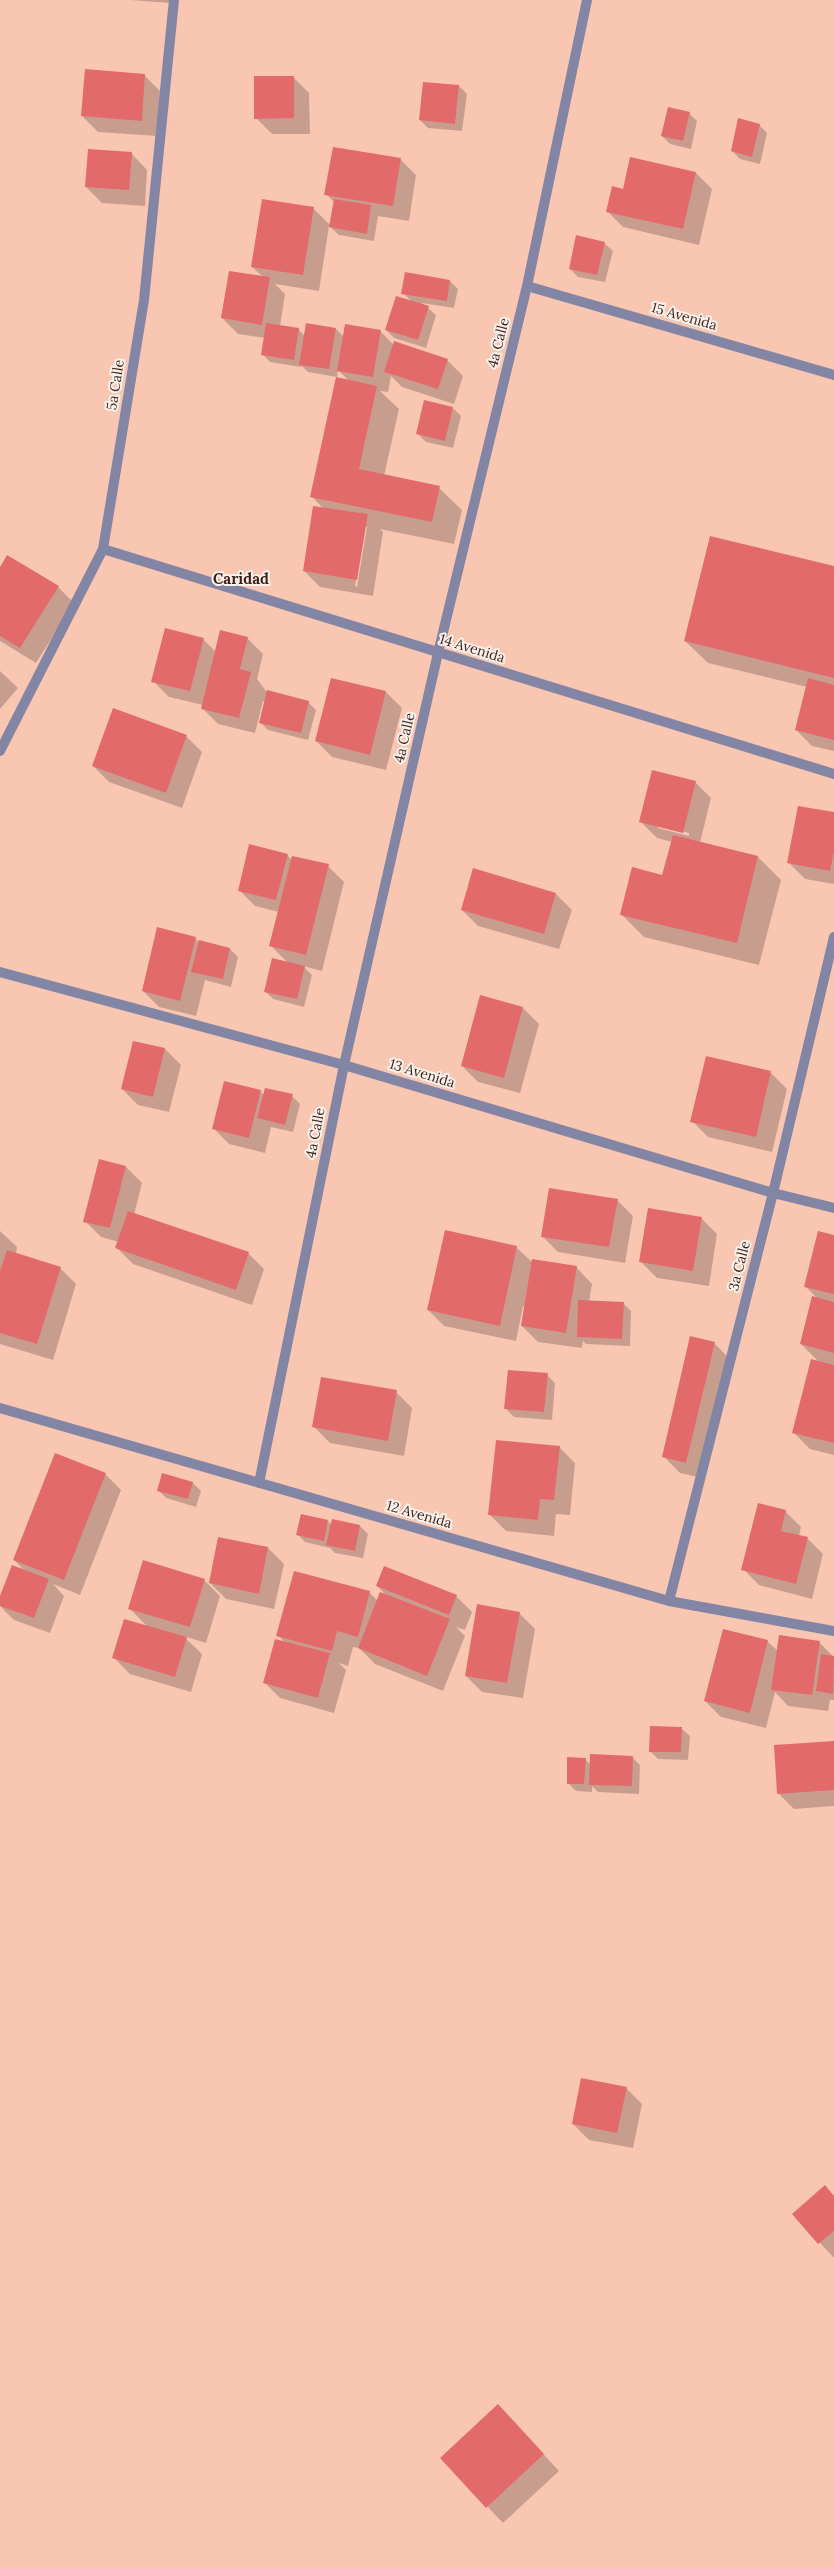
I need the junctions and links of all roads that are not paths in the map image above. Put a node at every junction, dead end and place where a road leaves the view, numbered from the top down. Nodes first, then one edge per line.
1 (174, 0) edge
2 (587, 0) edge
3 (527, 286) junction
4 (834, 375) edge
5 (103, 549) junction
6 (438, 653) junction
7 (0, 751) edge
8 (834, 774) edge
9 (834, 937) edge
10 (0, 972) edge
11 (344, 1065) junction
12 (773, 1193) junction
13 (834, 1208) edge
14 (0, 1408) edge
15 (260, 1483) junction
16 (669, 1601) junction
17 (834, 1631) edge

1 - 5 street, 5a Calle
2 - 3 street, 4a Calle
3 - 4 street, 15 Avenida
3 - 6 street, 4a Calle
5 - 6 street, 14 Avenida
5 - 7 street, 5a Calle
6 - 8 street, 14 Avenida
6 - 11 street, 4a Calle
9 - 12 street, 3a Calle
10 - 11 street, 13 Avenida
11 - 12 street, 13 Avenida
11 - 15 street, 4a Calle
12 - 13 street, 13 Avenida
12 - 16 street, 3a Calle
14 - 15 street, 12 Avenida
15 - 16 street, 12 Avenida
16 - 17 street, 12 Avenida

